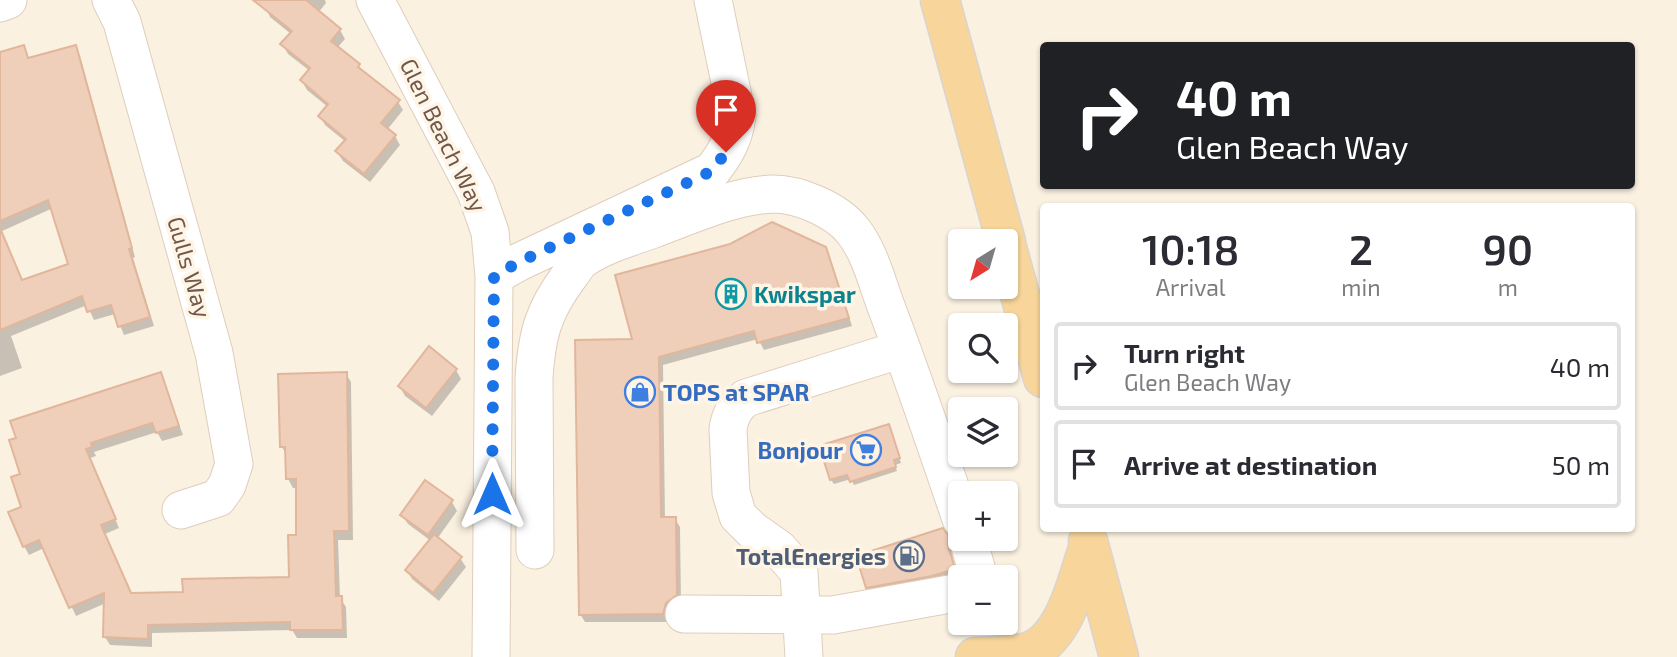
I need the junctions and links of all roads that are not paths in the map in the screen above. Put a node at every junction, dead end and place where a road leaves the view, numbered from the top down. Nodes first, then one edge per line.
1 (8, 0) edge
2 (111, 0) edge
3 (375, 0) edge
4 (713, 0) edge
5 (940, 0) edge
6 (0, 3) edge
7 (719, 162) junction
8 (757, 197) junction
9 (1002, 229) edge
10 (494, 276) junction
11 (1018, 287) edge
12 (902, 349) junction
13 (1040, 367) edge
14 (948, 482) edge
15 (181, 510) dead end
16 (1086, 537) edge
17 (535, 550) dead end
18 (948, 594) edge
19 (684, 614) dead end
20 (802, 615) junction
21 (491, 657) edge
22 (804, 657) edge
23 (975, 657) edge
24 (1119, 657) edge

1 - 6 street
2 - 15 street, Gulls Way
3 - 10 street, Glen Beach Way
4 - 7 street
5 - 9 main road
7 - 8 street
7 - 10 street
8 - 12 street
8 - 17 street
10 - 21 street, Glen Beach Way
11 - 13 main road
12 - 14 street
12 - 20 street
16 - 23 main road
16 - 24 main road
18 - 20 street
19 - 20 street
20 - 22 street

